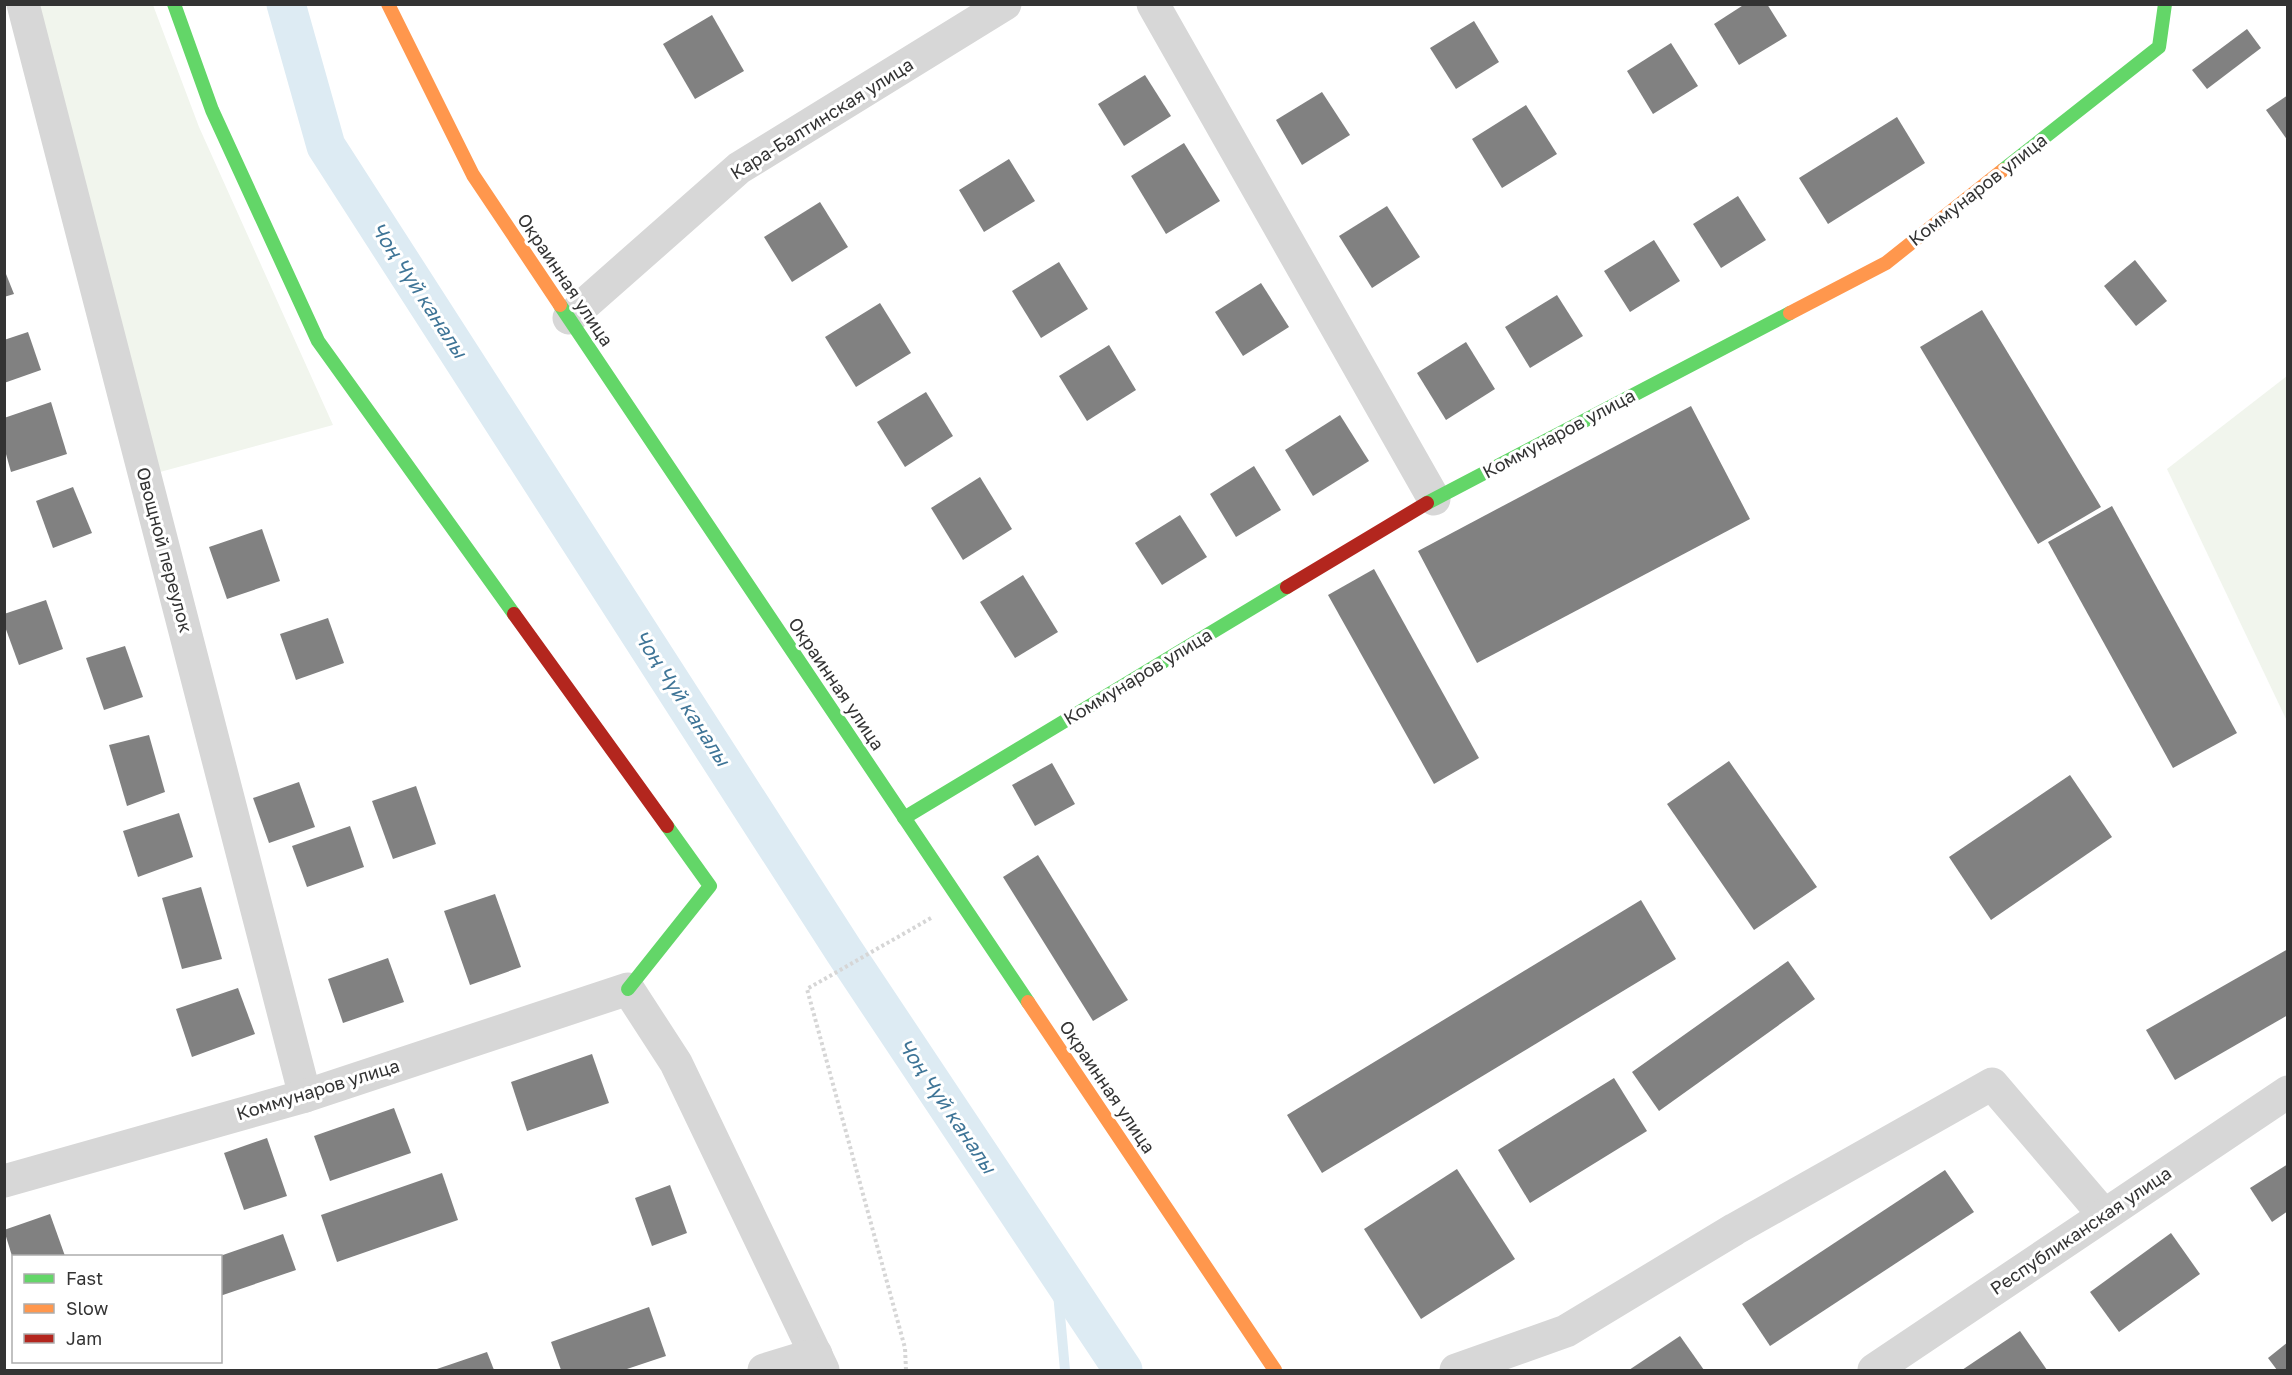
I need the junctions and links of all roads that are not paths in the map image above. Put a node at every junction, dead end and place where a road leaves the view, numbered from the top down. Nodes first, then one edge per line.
1 (23, 4) edge
2 (174, 4) edge
3 (388, 4) edge
4 (1005, 4) edge
5 (1153, 4) edge
6 (2165, 4) edge
7 (569, 318) junction
8 (1434, 499) junction
9 (904, 818) junction
10 (628, 989) junction
11 (2288, 1092) edge
12 (305, 1096) junction
13 (4, 1181) edge
14 (2104, 1215) junction
15 (820, 1362) edge
16 (764, 1371) edge
17 (1275, 1371) edge
18 (1456, 1371) edge
19 (1874, 1371) edge

1 - 12 street, Овощной переулок
2 - 10 street
3 - 7 street, Окраинная улица
4 - 7 street, Кара-Балтинская улица
5 - 8 street
6 - 8 street, Коммунаров улица
7 - 9 street, Окраинная улица
8 - 9 street, Коммунаров улица
9 - 17 street, Окраинная улица
10 - 12 street, Коммунаров улица
10 - 15 street
11 - 14 street, Республиканская улица
12 - 13 street, Коммунаров улица
14 - 18 street
14 - 19 street, Республиканская улица
15 - 16 street

